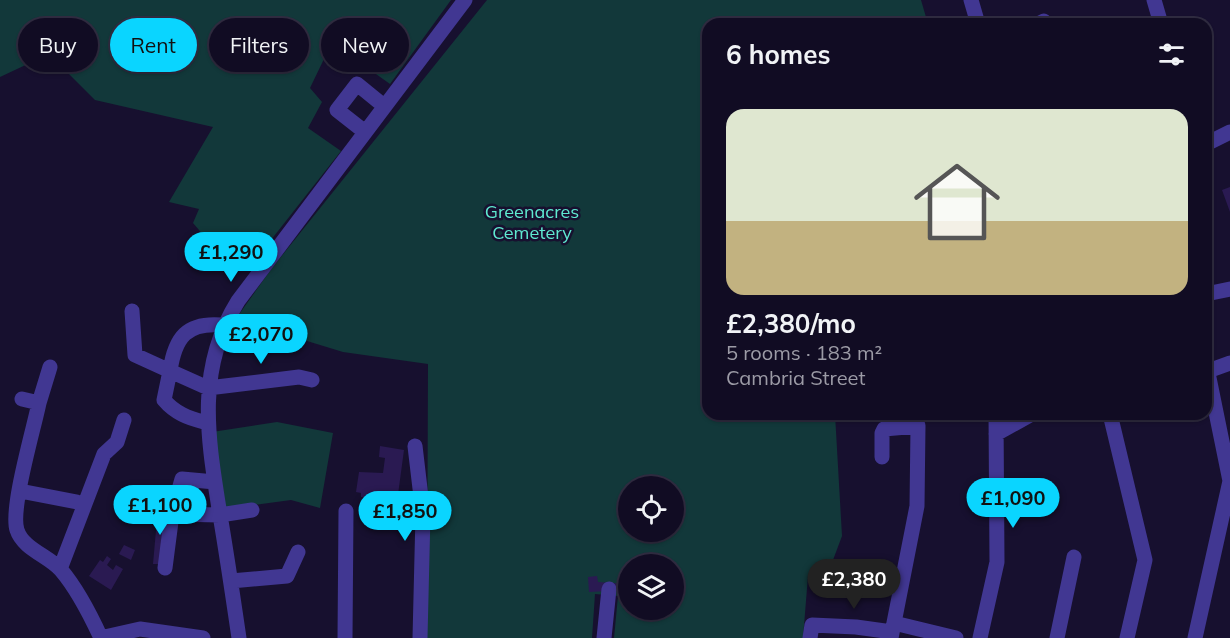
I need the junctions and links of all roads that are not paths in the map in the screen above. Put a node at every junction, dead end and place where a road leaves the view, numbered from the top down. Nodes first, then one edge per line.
1 (465, 0) edge
2 (971, 0) edge
3 (1154, 0) edge
4 (976, 18) edge
5 (1159, 18) edge
6 (384, 106) junction
7 (365, 132) junction
8 (1230, 132) edge
9 (1212, 141) edge
10 (1230, 289) edge
11 (1212, 293) edge
12 (132, 311) dead end
13 (222, 325) junction
14 (1230, 363) edge
15 (1212, 366) edge
16 (50, 367) dead end
17 (170, 371) junction
18 (312, 380) dead end
19 (208, 388) junction
20 (1212, 392) edge
21 (22, 399) dead end
22 (39, 403) junction
23 (124, 420) dead end
24 (917, 420) edge
25 (996, 420) edge
26 (1021, 420) edge
27 (1111, 420) edge
28 (204, 422) dead end
29 (996, 434) junction
30 (415, 446) dead end
31 (882, 457) dead end
32 (1230, 481) edge
33 (215, 482) junction
34 (20, 491) junction
35 (77, 502) dead end
36 (252, 510) dead end
37 (346, 511) dead end
38 (172, 514) junction
39 (220, 515) junction
40 (298, 552) dead end
41 (1074, 557) dead end
42 (60, 568) junction
43 (165, 568) dead end
44 (231, 582) junction
45 (609, 589) dead end
46 (892, 631) edge
47 (811, 632) edge
48 (165, 635) edge
49 (101, 638) edge
50 (203, 638) edge
51 (239, 638) edge
52 (345, 638) edge
53 (420, 638) edge
54 (604, 638) edge
55 (956, 638) edge
56 (980, 638) edge
57 (1057, 638) edge
58 (1127, 638) edge
59 (1194, 638) edge

1 - 6 street
2 - 4 street
3 - 5 street
6 - 7 street
6 - 7 street
7 - 13 street
8 - 9 street
10 - 11 street
12 - 17 street
13 - 17 street
13 - 19 street
14 - 15 street
16 - 22 street
17 - 19 street
17 - 28 street
18 - 19 street
19 - 33 street
20 - 32 street
21 - 22 street
22 - 34 street
23 - 42 street
24 - 31 street
24 - 46 street
25 - 29 street
26 - 29 street
27 - 58 street
29 - 56 street
30 - 53 street
32 - 59 street
33 - 38 street
33 - 39 street
34 - 35 street
34 - 42 street
36 - 39 street
37 - 52 street
38 - 39 street
38 - 43 street
39 - 44 street
40 - 44 street
41 - 57 street
42 - 49 street
44 - 51 street
45 - 54 street
46 - 47 street
46 - 55 street
48 - 49 street
48 - 50 street

